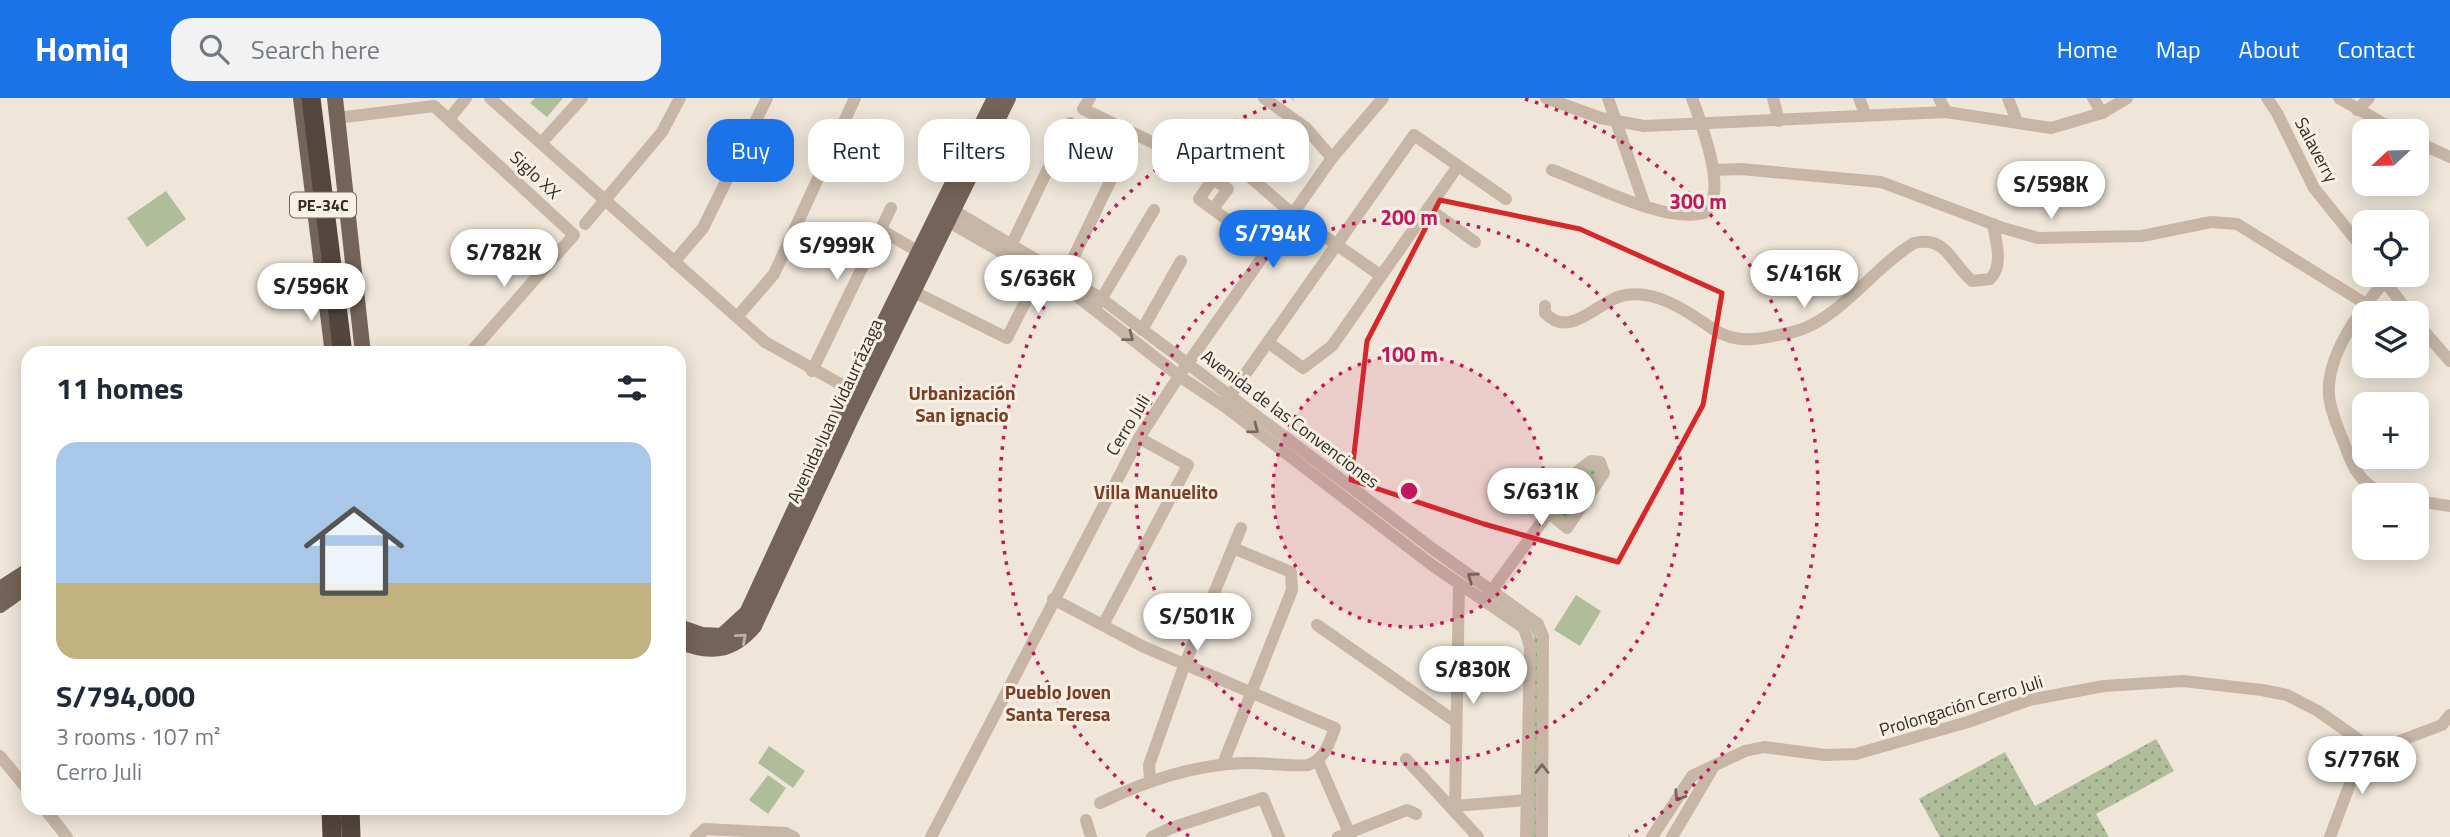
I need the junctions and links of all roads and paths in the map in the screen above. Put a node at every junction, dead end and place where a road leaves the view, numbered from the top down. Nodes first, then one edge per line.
1 (301, 98) edge
2 (311, 98) edge
3 (324, 98) edge
4 (334, 98) edge
5 (466, 98) edge
6 (490, 98) edge
7 (582, 98) edge
8 (680, 98) edge
9 (767, 98) edge
10 (855, 98) edge
11 (995, 98) edge
12 (1008, 98) edge
13 (1090, 98) edge
14 (1383, 98) edge
15 (1546, 98) edge
16 (1608, 98) edge
17 (1692, 98) edge
18 (1773, 98) edge
19 (1859, 98) edge
20 (1939, 98) edge
21 (2008, 98) edge
22 (2093, 98) edge
23 (2127, 98) edge
24 (2266, 98) edge
25 (2339, 98) edge
26 (2369, 98) edge
27 (1273, 100) edge
28 (2357, 110) junction
29 (1945, 112) junction
30 (1865, 114) junction
31 (2102, 114) junction
32 (337, 118) junction
33 (449, 119) junction
34 (1103, 119) edge
35 (2374, 119) edge
36 (1615, 121) junction
37 (1779, 121) junction
38 (2017, 122) junction
39 (1701, 125) junction
40 (1138, 136) edge
41 (542, 142) junction
42 (2429, 147) edge
43 (2450, 157) edge
44 (1332, 158) junction
45 (1458, 166) junction
46 (1552, 170) dead end
47 (1715, 170) junction
48 (1044, 177) edge
49 (1110, 182) edge
50 (1256, 182) edge
51 (605, 199) junction
52 (1506, 199) dead end
53 (1645, 206) junction
54 (891, 208) dead end
55 (1428, 208) junction
56 (1154, 210) dead end
57 (945, 213) junction
58 (1294, 215) junction
59 (585, 224) dead end
60 (1993, 225) junction
61 (881, 230) junction
62 (2352, 235) edge
63 (1475, 242) dead end
64 (1337, 244) junction
65 (1267, 249) junction
66 (1008, 251) junction
67 (919, 253) junction
68 (1181, 261) dead end
69 (674, 262) junction
70 (1041, 271) junction
71 (1380, 275) junction
72 (1064, 277) junction
73 (2389, 287) edge
74 (908, 289) junction
75 (2361, 301) edge
76 (2400, 301) edge
77 (1098, 304) junction
78 (1545, 306) dead end
79 (737, 317) junction
80 (2352, 327) edge
81 (345, 328) junction
82 (1142, 330) junction
83 (2429, 337) edge
84 (1269, 343) junction
85 (332, 346) edge
86 (344, 346) edge
87 (351, 346) edge
88 (362, 346) edge
89 (476, 346) edge
90 (2450, 361) edge
91 (1187, 365) junction
92 (812, 371) junction
93 (1178, 376) junction
94 (851, 390) junction
95 (1227, 400) junction
96 (1139, 438) junction
97 (2364, 483) edge
98 (2429, 503) edge
99 (2450, 506) edge
100 (1369, 508) junction
101 (1549, 512) junction
102 (1241, 528) dead end
103 (1233, 548) junction
104 (21, 575) edge
105 (1459, 584) junction
106 (0, 589) edge
107 (21, 590) edge
108 (1488, 596) junction
109 (1053, 599) junction
110 (0, 605) edge
111 (1103, 625) junction
112 (1317, 625) dead end
113 (686, 629) edge
114 (686, 643) edge
115 (1184, 666) junction
116 (1249, 692) junction
117 (2450, 715) edge
118 (1456, 722) junction
119 (2365, 744) junction
120 (0, 756) edge
121 (1406, 759) dead end
122 (1318, 761) junction
123 (1223, 764) junction
124 (1714, 766) junction
125 (1150, 779) junction
126 (21, 782) edge
127 (1527, 800) junction
128 (1100, 803) dead end
129 (1455, 809) junction
130 (1416, 814) dead end
131 (50, 815) edge
132 (331, 815) edge
133 (351, 815) edge
134 (1086, 820) dead end
135 (1172, 832) edge
136 (698, 836) edge
137 (1346, 836) edge
138 (67, 837) edge
139 (331, 837) edge
140 (351, 837) edge
141 (794, 837) edge
142 (931, 837) edge
143 (1091, 837) edge
144 (1153, 837) edge
145 (1279, 837) edge
146 (1478, 837) edge
147 (1527, 837) edge
148 (1542, 837) edge
149 (1652, 837) edge
150 (1672, 837) edge
151 (2330, 837) edge

1 - 85 main road
2 - 81 highway, PE-34C
3 - 81 highway, PE-34C
4 - 32 main road
5 - 33 street
6 - 41 street
7 - 41 street
8 - 51 street
9 - 69 street
10 - 79 street
11 - 57 main road, Avenida Juan Vidaurrázaga
12 - 57 main road, Avenida Juan Vidaurrázaga
13 - 34 street
14 - 44 street, Cerro Juli
15 - 36 street
16 - 36 street
17 - 39 street
18 - 37 street
19 - 30 street
20 - 29 street
21 - 38 street
22 - 31 street
23 - 31 street
24 - 62 street, Salaverry
25 - 28 street
26 - 28 street
27 - 44 street
28 - 35 street
29 - 30 street
29 - 38 street
30 - 37 street
31 - 38 street
32 - 33 street
32 - 88 main road
33 - 89 street, Siglo XX
36 - 39 street
36 - 53 street
37 - 39 street
39 - 47 street
40 - 65 street
41 - 51 street
42 - 43 street
44 - 58 street, Cerro Juli
45 - 52 street
45 - 55 street
45 - 64 street
46 - 53 street
47 - 53 street
47 - 60 street
48 - 66 street
49 - 72 street
50 - 58 street
51 - 59 street
51 - 69 street
54 - 61 street
55 - 63 street
55 - 71 street
56 - 77 street
57 - 66 street, Avenida de las Convenciones
57 - 67 main road, Avenida Juan Vidaurrázaga
57 - 74 main road, Avenida Juan Vidaurrázaga
58 - 64 street
58 - 65 street, Cerro Juli
60 - 75 street
60 - 78 street
61 - 67 street
61 - 92 street
64 - 71 street
64 - 84 street
65 - 91 street, Cerro Juli
66 - 70 street, Avenida de las Convenciones
67 - 74 main road, Avenida Juan Vidaurrázaga
68 - 82 street
69 - 79 street
70 - 72 street, Avenida de las Convenciones
70 - 74 street
70 - 77 street, Avenida de las Convenciones
71 - 84 street
72 - 77 street, Avenida de las Convenciones
73 - 76 street
74 - 94 main road, Avenida Juan Vidaurrázaga
114 -> 74 main road, Avenida Juan Vidaurrázaga
77 - 82 street, Avenida de las Convenciones
77 -> 93 street, Avenida de las Convenciones
79 - 92 street
80 - 97 street
81 - 86 highway, PE-34C
81 - 87 highway, PE-34C
82 - 91 street, Avenida de las Convenciones
83 - 90 street
84 - 95 street
91 - 93 street, Cerro Juli
91 - 95 street, Avenida de las Convenciones
92 - 94 street
93 - 95 street, Avenida de las Convenciones
93 - 96 street, Cerro Juli
94 - 113 main road, Avenida Juan Vidaurrázaga
95 - 100 street, Avenida de las Convenciones
96 - 109 street, Cerro Juli
96 - 111 street
98 - 99 street
100 - 105 street, Avenida de las Convenciones
108 -> 100 street, Avenida de las Convenciones
101 - 101 street
101 - 108 street
102 - 103 street
103 - 115 street
103 - 116 street
104 - 106 main road
105 - 108 street, Avenida de las Convenciones
105 - 118 street
107 - 110 main road
108 - 127 street, Avenida de las Convenciones
148 -> 108 street, Avenida de las Convenciones
109 - 111 street
109 - 142 street, Cerro Juli
111 - 115 street
112 - 118 street
115 - 116 street
115 - 125 street
116 - 122 street
116 - 123 street
117 - 119 street
118 - 129 street
119 - 124 street, Prolongación Cerro Juli
119 - 151 street
120 - 126 street
121 - 129 street
122 - 123 street
122 - 137 street
123 - 125 street
124 -> 149 street, Prolongación Cerro Juli
124 - 150 street
125 - 128 street
127 - 129 street
127 - 147 street, Avenida de las Convenciones
129 - 146 street
130 - 137 street
131 - 138 street
132 - 139 highway
133 - 140 highway
134 - 143 street
135 - 144 street
135 - 145 street
136 - 141 street

